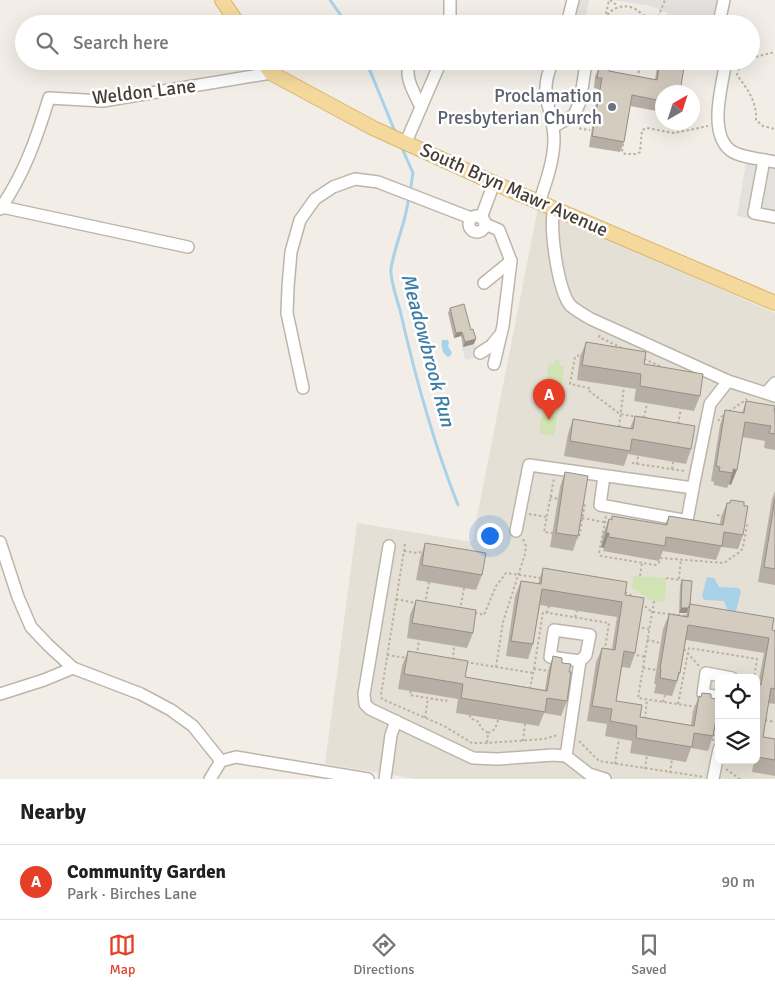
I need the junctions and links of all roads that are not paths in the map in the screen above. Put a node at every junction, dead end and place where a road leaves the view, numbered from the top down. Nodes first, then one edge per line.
1 (222, 0) edge
2 (450, 0) edge
3 (573, 0) edge
4 (724, 0) edge
5 (232, 15) edge
6 (450, 15) edge
7 (569, 15) edge
8 (721, 15) edge
9 (269, 70) edge
10 (408, 70) edge
11 (436, 70) edge
12 (549, 70) edge
13 (585, 70) edge
14 (730, 70) edge
15 (271, 73) junction
16 (421, 107) junction
17 (553, 127) junction
18 (404, 141) junction
19 (770, 161) edge
20 (494, 183) junction
21 (539, 203) junction
22 (1, 208) edge
23 (554, 209) junction
24 (775, 217) edge
25 (479, 220) junction
26 (188, 247) dead end
27 (511, 261) junction
28 (484, 283) dead end
29 (775, 304) edge
30 (502, 333) junction
31 (480, 353) dead end
32 (494, 364) dead end
33 (728, 381) junction
34 (775, 383) edge
35 (303, 388) dead end
36 (771, 395) edge
37 (604, 476) junction
38 (693, 488) junction
39 (516, 530) road end
40 (0, 542) edge
41 (389, 546) dead end
42 (580, 662) dead end
43 (73, 668) junction
44 (715, 675) edge
45 (0, 694) edge
46 (715, 696) edge
47 (396, 721) junction
48 (715, 747) edge
49 (566, 756) junction
50 (221, 761) junction
51 (210, 779) edge
52 (368, 779) edge
53 (385, 779) edge
54 (605, 779) edge
55 (712, 779) edge

1 - 5 main road
2 - 6 street
3 - 7 street
4 - 8 street
9 - 15 main road, South Bryn Mawr Avenue
10 - 16 street
11 - 16 street
12 - 17 street
13 - 17 street
14 - 19 street
15 - 18 main road, South Bryn Mawr Avenue
15 - 22 street, Weldon Lane
16 - 18 street
17 - 21 street
18 - 20 main road, South Bryn Mawr Avenue
19 - 24 street
20 - 21 main road, South Bryn Mawr Avenue
20 - 25 street
21 - 23 main road, South Bryn Mawr Avenue
22 - 26 street
23 - 29 main road, South Bryn Mawr Avenue
23 - 33 street
25 - 27 street
25 - 35 street
27 - 28 street
27 - 30 street
30 - 31 street
30 - 32 street
33 - 36 street
33 - 38 street
34 - 36 street
37 - 38 street
37 - 38 street
37 - 39 street
40 - 43 street
41 - 47 street
42 - 49 street
43 - 45 street
43 - 50 street
44 - 46 street
47 - 49 street
47 - 53 street
48 - 55 street
49 - 54 street
50 - 51 street
50 - 52 street

